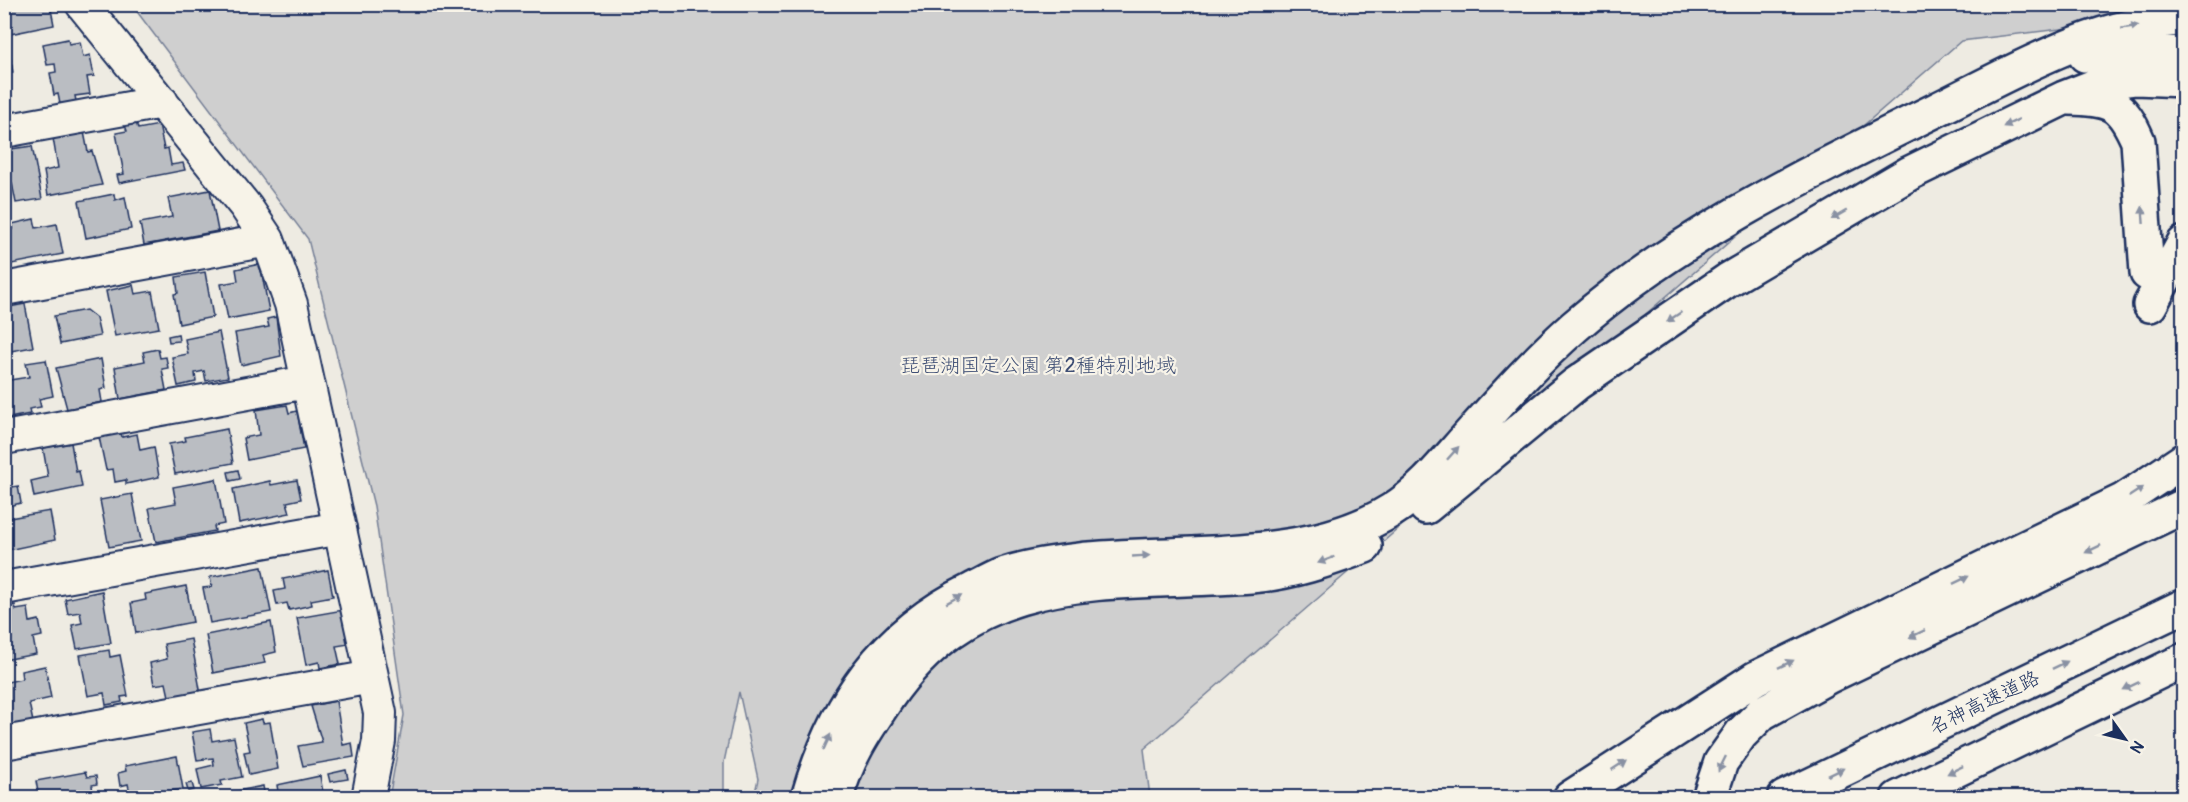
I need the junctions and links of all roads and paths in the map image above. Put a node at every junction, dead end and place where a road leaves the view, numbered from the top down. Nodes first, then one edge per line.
1 (82, 4) edge
2 (2184, 19) edge
3 (2184, 54) edge
4 (2035, 61) junction
5 (2184, 80) edge
6 (2064, 98) junction
7 (162, 102) junction
8 (4, 131) edge
9 (268, 240) junction
10 (2184, 243) edge
11 (2147, 273) dead end
12 (4, 289) edge
13 (2150, 305) dead end
14 (307, 382) junction
15 (4, 438) edge
16 (2184, 460) edge
17 (2184, 506) edge
18 (340, 528) junction
19 (4, 588) edge
20 (2184, 606) edge
21 (2184, 660) edge
22 (372, 677) junction
23 (884, 704) junction
24 (4, 743) edge
25 (368, 798) edge
26 (808, 798) edge
27 (836, 798) edge
28 (861, 798) edge
29 (1570, 798) edge
30 (1709, 798) edge
31 (1784, 798) edge
32 (1898, 798) edge

1 - 7 street
4 -> 2 highway
3 - 4 highway
26 -> 4 highway
5 - 6 highway
11 -> 6 highway
6 -> 23 highway
7 - 8 street
7 - 9 street
9 - 12 street
9 - 14 street
10 - 13 highway
14 - 15 street
14 - 18 street
29 -> 16 highway
17 -> 30 highway
18 - 19 street
18 - 22 street
31 -> 20 highway, 名神高速道路
21 -> 32 highway
22 - 24 street
22 - 25 street
23 - 27 highway
23 - 28 highway

